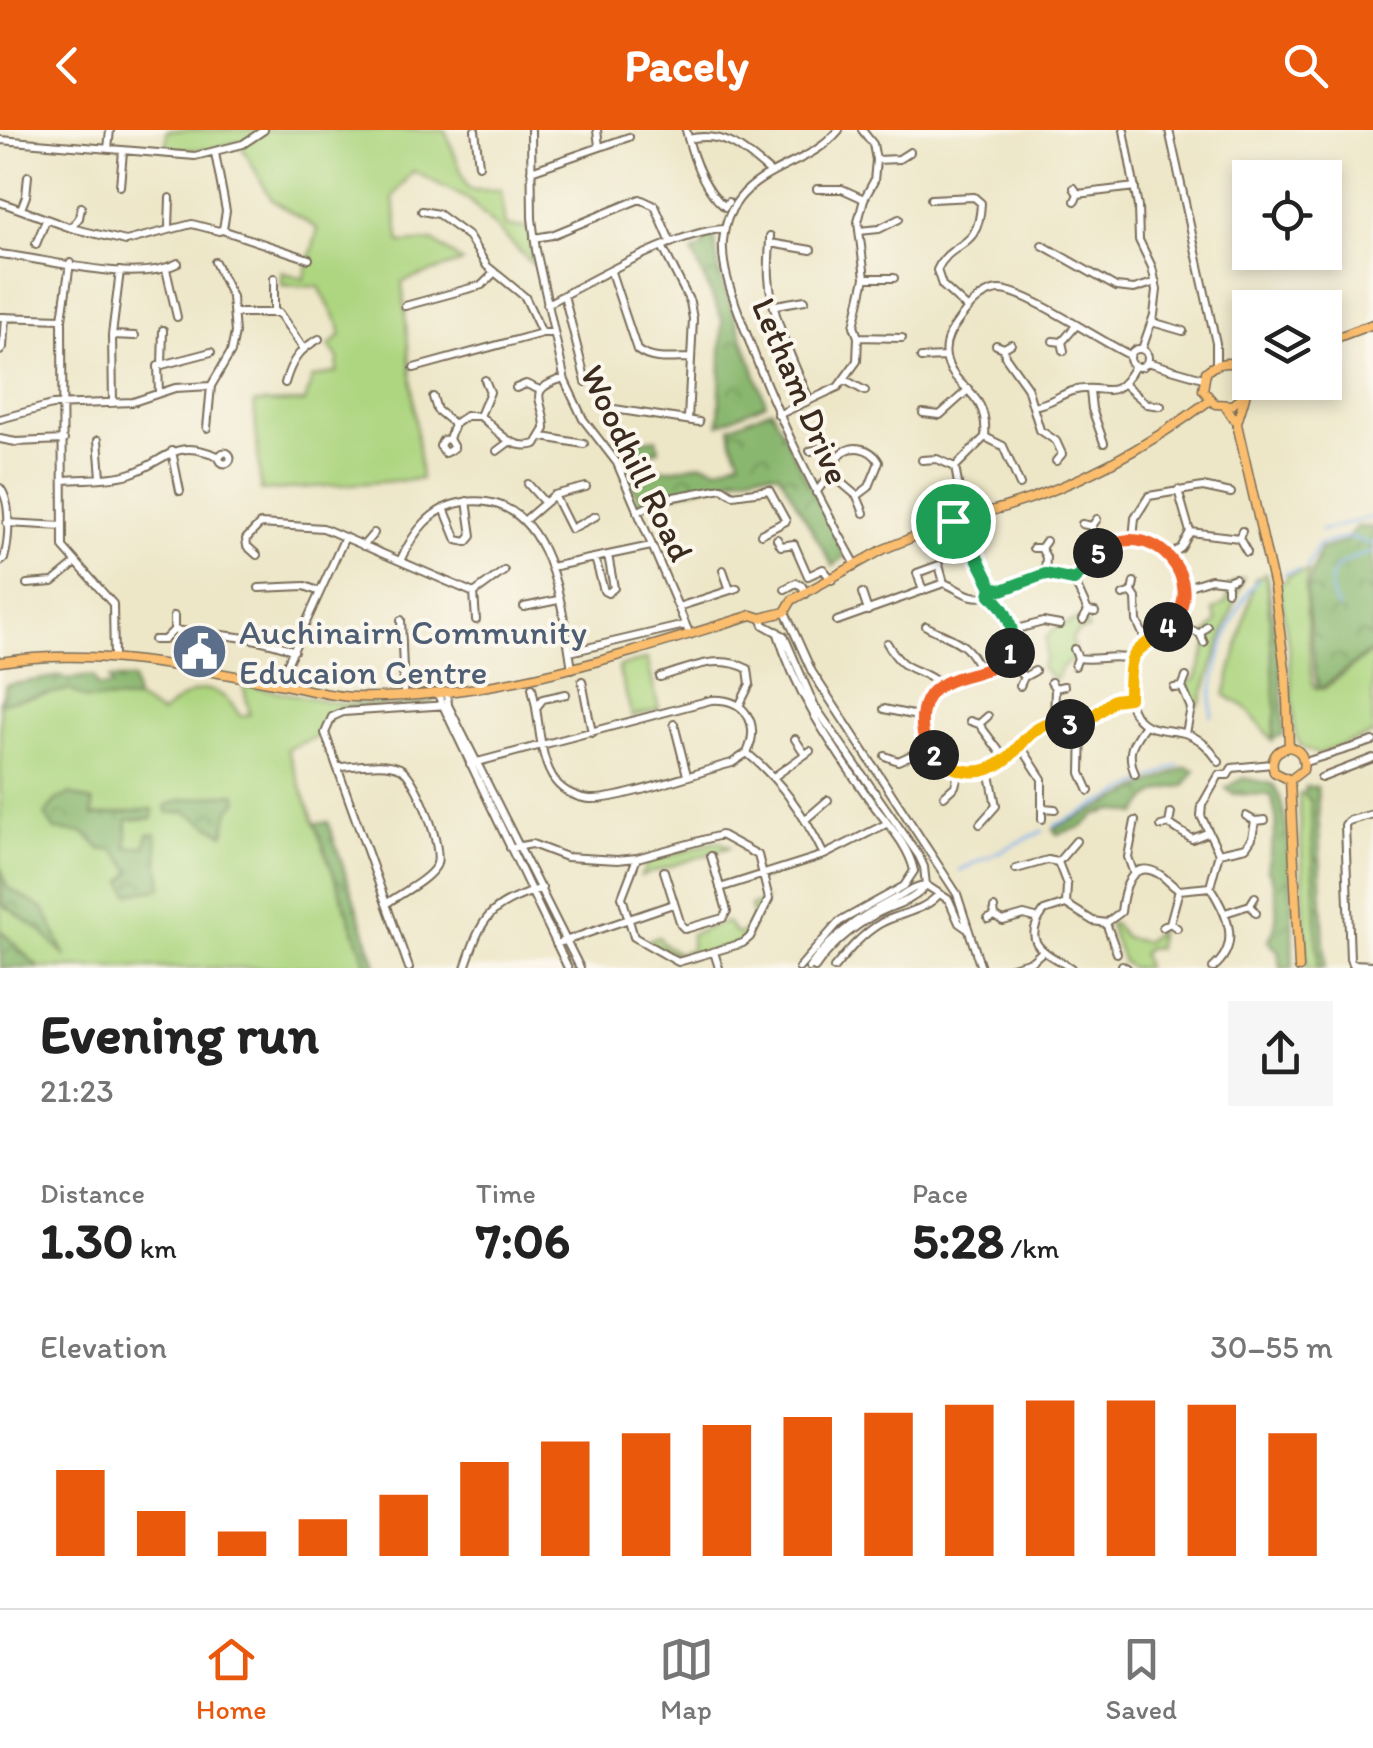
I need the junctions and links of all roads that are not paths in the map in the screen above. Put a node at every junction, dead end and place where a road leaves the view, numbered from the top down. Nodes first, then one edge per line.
1 (110, 130) edge
2 (264, 130) edge
3 (476, 130) edge
4 (532, 130) edge
5 (597, 130) edge
6 (686, 130) edge
7 (839, 130) edge
8 (862, 130) edge
9 (1124, 130) edge
10 (1170, 130) edge
11 (629, 137) dead end
12 (0, 140) edge
13 (688, 140) junction
14 (599, 146) junction
15 (108, 150) junction
16 (123, 151) junction
17 (910, 152) dead end
18 (215, 153) junction
19 (876, 160) junction
20 (479, 165) dead end
21 (531, 171) junction
22 (771, 174) junction
23 (28, 176) dead end
24 (120, 186) dead end
25 (1135, 188) junction
26 (817, 189) dead end
27 (1075, 194) dead end
28 (170, 198) dead end
29 (864, 199) junction
30 (931, 199) dead end
31 (0, 202) edge
32 (728, 202) dead end
33 (81, 207) dead end
34 (21, 209) junction
35 (422, 211) dead end
36 (899, 219) dead end
37 (46, 220) junction
38 (71, 228) junction
39 (169, 228) junction
40 (223, 228) junction
41 (725, 229) junction
42 (860, 231) junction
43 (534, 238) junction
44 (36, 244) dead end
45 (667, 245) junction
46 (1048, 246) dead end
47 (811, 250) dead end
48 (0, 254) edge
49 (309, 259) dead end
50 (215, 262) dead end
51 (70, 263) junction
52 (178, 263) dead end
53 (166, 269) junction
54 (120, 271) junction
55 (611, 272) junction
56 (494, 274) junction
57 (274, 278) dead end
58 (864, 278) junction
59 (894, 278) dead end
60 (1156, 282) junction
61 (564, 295) junction
62 (804, 300) dead end
63 (548, 304) junction
64 (776, 305) junction
65 (405, 306) dead end
66 (968, 309) junction
67 (274, 311) junction
68 (234, 313) junction
69 (2, 317) edge
70 (177, 317) dead end
71 (62, 318) junction
72 (1152, 322) junction
73 (1373, 324) edge
74 (1075, 327) junction
75 (163, 330) dead end
76 (1184, 331) dead end
77 (542, 332) junction
78 (554, 333) junction
79 (112, 335) junction
80 (135, 336) dead end
81 (1342, 336) edge
82 (858, 337) junction
83 (902, 338) dead end
84 (319, 340) dead end
85 (1060, 344) dead end
86 (1004, 346) dead end
87 (303, 348) junction
88 (1142, 349) junction
89 (0, 351) edge
90 (211, 352) dead end
91 (1130, 355) junction
92 (946, 357) junction
93 (692, 358) junction
94 (921, 358) dead end
95 (1147, 362) junction
96 (1221, 363) junction
97 (1232, 364) edge
98 (162, 365) junction
99 (1135, 366) junction
100 (414, 368) dead end
101 (564, 378) junction
102 (1204, 378) junction
103 (485, 380) dead end
104 (845, 380) junction
105 (586, 382) dead end
106 (285, 384) dead end
107 (1125, 385) junction
108 (211, 386) junction
109 (516, 388) dead end
110 (969, 389) junction
111 (540, 390) junction
112 (1090, 391) junction
113 (865, 392) dead end
114 (159, 393) junction
115 (433, 397) dead end
116 (809, 399) junction
117 (1210, 400) junction
118 (1238, 400) edge
119 (1242, 400) edge
120 (113, 403) junction
121 (64, 404) junction
122 (1033, 406) junction
123 (1162, 406) dead end
124 (1225, 406) junction
125 (614, 408) dead end
126 (923, 413) dead end
127 (778, 415) junction
128 (480, 416) junction
129 (0, 418) edge
130 (688, 420) junction
131 (699, 422) dead end
132 (454, 424) junction
133 (1237, 424) junction
134 (207, 428) dead end
135 (985, 437) junction
136 (543, 438) junction
137 (0, 439) edge
138 (450, 439) dead end
139 (64, 440) junction
140 (98, 440) dead end
141 (509, 442) junction
142 (1104, 442) dead end
143 (584, 444) dead end
144 (172, 451) junction
145 (497, 451) dead end
146 (810, 451) dead end
147 (838, 456) junction
148 (220, 457) dead end
149 (922, 460) dead end
150 (1056, 461) dead end
151 (956, 466) junction
152 (831, 474) junction
153 (101, 477) junction
154 (64, 480) junction
155 (528, 484) dead end
156 (1020, 484) dead end
157 (586, 487) dead end
158 (0, 488) edge
159 (180, 490) dead end
160 (1178, 490) junction
161 (1230, 492) dead end
162 (816, 494) junction
163 (554, 496) junction
164 (857, 496) junction
165 (467, 502) junction
166 (544, 502) junction
167 (962, 506) junction
168 (444, 508) junction
169 (637, 512) junction
170 (864, 513) dead end
171 (596, 516) dead end
172 (976, 516) junction
173 (525, 520) junction
174 (953, 521) junction
175 (7, 523) junction
176 (1082, 524) dead end
177 (63, 526) junction
178 (967, 530) junction
179 (1190, 532) junction
180 (374, 533) dead end
181 (760, 534) dead end
182 (345, 537) junction
183 (778, 538) dead end
184 (1134, 540) junction
185 (364, 546) junction
186 (651, 546) junction
187 (1040, 546) dead end
188 (1100, 550) junction
189 (1248, 552) dead end
190 (256, 555) dead end
191 (608, 555) junction
192 (1169, 556) junction
193 (595, 558) junction
194 (0, 562) edge
195 (400, 562) junction
196 (76, 563) junction
197 (856, 565) junction
198 (551, 567) junction
199 (723, 570) dead end
200 (504, 571) dead end
201 (1045, 574) junction
202 (832, 580) junction
203 (1074, 580) junction
204 (1134, 582) dead end
205 (27, 584) dead end
206 (949, 585) junction
207 (259, 588) dead end
208 (1183, 588) junction
209 (785, 589) dead end
210 (1002, 590) junction
211 (991, 591) junction
212 (1227, 591) dead end
213 (320, 592) junction
214 (923, 592) junction
215 (474, 593) junction
216 (806, 594) junction
217 (862, 594) dead end
218 (999, 599) junction
219 (558, 600) junction
220 (524, 607) dead end
221 (678, 607) junction
222 (868, 611) junction
223 (785, 612) junction
224 (174, 616) dead end
225 (761, 618) junction
226 (400, 620) dead end
227 (476, 620) dead end
228 (1083, 620) dead end
229 (837, 621) dead end
230 (1174, 621) junction
231 (686, 625) junction
232 (1060, 625) dead end
233 (931, 626) dead end
234 (1208, 626) dead end
235 (174, 630) junction
236 (1013, 630) junction
237 (777, 631) junction
238 (1200, 634) junction
239 (690, 636) junction
240 (154, 640) dead end
241 (886, 640) dead end
242 (1146, 640) junction
243 (1204, 643) dead end
244 (294, 650) junction
245 (570, 652) junction
246 (1076, 658) dead end
247 (114, 659) junction
248 (1006, 659) junction
249 (1130, 659) junction
250 (0, 662) edge
251 (572, 669) junction
252 (980, 670) junction
253 (1036, 671) dead end
254 (660, 677) dead end
255 (1024, 677) junction
256 (1186, 677) dead end
257 (582, 681) dead end
258 (278, 684) junction
259 (941, 685) junction
260 (1057, 685) dead end
261 (1020, 686) dead end
262 (532, 688) dead end
263 (442, 692) junction
264 (404, 694) junction
265 (566, 694) dead end
266 (1129, 698) junction
267 (740, 704) junction
268 (445, 706) junction
269 (536, 708) junction
270 (882, 708) dead end
271 (988, 716) dead end
272 (922, 717) junction
273 (1054, 722) junction
274 (674, 724) dead end
275 (1082, 725) junction
276 (1146, 726) junction
277 (592, 733) junction
278 (1186, 733) junction
279 (795, 739) dead end
280 (1373, 741) edge
281 (1020, 745) junction
282 (543, 746) junction
283 (1289, 747) junction
284 (928, 748) junction
285 (747, 752) junction
286 (884, 756) dead end
287 (1373, 758) edge
288 (1006, 760) junction
289 (1219, 762) junction
290 (1305, 762) junction
291 (475, 764) junction
292 (1272, 764) junction
293 (337, 767) junction
294 (1232, 768) junction
295 (989, 770) junction
296 (959, 771) junction
297 (1136, 774) dead end
298 (687, 775) junction
299 (1220, 775) junction
300 (775, 776) junction
301 (1322, 778) dead end
302 (1290, 780) junction
303 (1090, 791) dead end
304 (944, 796) dead end
305 (828, 800) dead end
306 (1043, 808) junction
307 (1055, 808) dead end
308 (1171, 813) dead end
309 (1373, 814) edge
310 (1246, 816) dead end
311 (806, 819) junction
312 (1042, 819) dead end
313 (1265, 820) dead end
314 (1135, 821) dead end
315 (1255, 821) junction
316 (886, 824) junction
317 (980, 824) dead end
318 (1207, 833) junction
319 (1076, 841) dead end
320 (520, 844) junction
321 (907, 845) junction
322 (510, 848) junction
323 (1219, 853) junction
324 (711, 856) dead end
325 (824, 856) junction
326 (637, 858) junction
327 (1058, 862) junction
328 (1016, 869) dead end
329 (664, 871) dead end
330 (764, 874) junction
331 (1134, 874) junction
332 (926, 884) junction
333 (1210, 887) junction
334 (542, 888) junction
335 (720, 888) junction
336 (1179, 890) junction
337 (531, 892) junction
338 (939, 894) junction
339 (1255, 897) dead end
340 (386, 904) junction
341 (673, 904) junction
342 (1066, 904) junction
343 (1250, 905) junction
344 (1225, 913) junction
345 (992, 914) dead end
346 (1256, 914) dead end
347 (628, 918) junction
348 (1039, 918) junction
349 (1106, 923) junction
350 (1170, 926) dead end
351 (967, 928) junction
352 (566, 940) junction
353 (556, 944) junction
354 (714, 952) junction
355 (1042, 952) junction
356 (1116, 953) dead end
357 (1373, 964) edge
358 (1004, 967) edge
359 (1216, 967) edge
360 (409, 968) edge
361 (465, 968) edge
362 (568, 968) edge
363 (580, 968) edge
364 (720, 968) edge
365 (799, 968) edge
366 (812, 968) edge
367 (834, 968) edge
368 (981, 968) edge
369 (1071, 968) edge
370 (1299, 968) edge

1 - 15 street
2 - 18 street
3 - 20 street
4 - 21 street, Woodhill Road
5 - 14 street
6 - 13 street
7 - 22 street
8 - 19 street
9 - 25 street
10 - 96 street
11 - 14 street
12 - 15 street
13 - 22 street
13 - 32 street
14 - 21 street
15 - 16 street
16 - 18 street
16 - 24 street
17 - 19 street
18 - 40 street
19 - 29 street
21 - 43 street, Woodhill Road
22 - 41 street
23 - 34 street
25 - 27 street
25 - 60 street
26 - 29 street
28 - 39 street
29 - 42 street
30 - 66 street
31 - 34 street
33 - 38 street
34 - 37 street
35 - 56 street
36 - 42 street
37 - 38 street
37 - 44 street
38 - 39 street
39 - 40 street
40 - 49 street
41 - 45 street
41 - 127 street, Letham Drive
42 - 58 street
43 - 45 street
43 - 63 street, Woodhill Road
45 - 55 street
45 - 93 street
46 - 60 street
47 - 64 street
48 - 51 street
50 - 68 street
51 - 54 street
51 - 71 street
52 - 53 street
53 - 54 street
53 - 70 street
54 - 79 street
55 - 61 street
55 - 93 street
56 - 65 street
56 - 77 street
57 - 67 street
58 - 59 street
58 - 82 street
60 - 72 street
61 - 63 street
61 - 105 street
62 - 64 street
63 - 78 street, Woodhill Road
64 - 116 street
66 - 74 street
66 - 92 street
67 - 68 street
67 - 87 street
68 - 108 street
69 - 71 street
69 - 89 street
71 - 121 street
72 - 76 street
72 - 88 street
73 - 81 main road
74 - 85 street
74 - 91 street
75 - 98 street
77 - 78 street
77 - 100 street
78 - 101 street, Woodhill Road
79 - 80 street
79 - 120 street
82 - 83 street
82 - 104 street
84 - 87 street
86 - 122 street
87 - 106 street
88 - 91 street
88 - 95 street
90 - 98 street
91 - 99 street
92 - 94 street
92 - 110 street
93 - 130 street
95 - 99 street
95 - 102 street
96 - 97 main road
96 - 102 main road
98 - 114 street
99 - 107 street
101 - 111 street
101 - 169 street, Woodhill Road
102 - 117 main road
103 - 128 street
104 - 113 street
104 - 116 street
107 - 112 street
107 - 123 street
108 - 114 street
108 - 134 street
109 - 111 street
110 - 126 street
110 - 135 street
111 - 136 street
112 - 122 street
112 - 142 street
114 - 120 street
115 - 132 street
116 - 127 street
117 - 124 main road
117 - 172 main road
118 - 124 main road
119 - 133 main road
120 - 121 street
121 - 129 street
121 - 139 street
122 - 150 street
124 - 133 main road
125 - 130 street
127 - 162 street, Letham Drive
128 - 132 street
128 - 141 street
130 - 131 street
132 - 138 street
133 - 283 main road
135 - 151 street
135 - 156 street
136 - 141 street
136 - 143 street
137 - 139 street
139 - 154 street
140 - 153 street
141 - 145 street
144 - 148 street
144 - 153 street
144 - 159 street
146 - 147 street
147 - 152 street
147 - 164 street
149 - 151 street
151 - 167 street
152 - 162 street
152 - 164 street
153 - 154 street
154 - 177 street
155 - 166 street
157 - 163 street
158 - 175 street
160 - 161 street
160 - 179 street
160 - 184 street
162 - 197 street, Letham Drive
163 - 166 street
163 - 171 street
164 - 170 street
165 - 168 street
165 - 168 street
165 - 173 street
166 - 173 street
167 - 172 main road
167 - 174 main road
168 - 195 street
169 - 181 street
169 - 186 street, Woodhill Road
172 - 178 main road
173 - 198 street
174 - 178 main road
174 - 197 main road
175 - 177 street
175 - 194 street
176 - 188 street
177 - 196 street
178 - 211 street
179 - 189 street
179 - 192 street
180 - 185 street
182 - 185 street
182 - 190 street
182 - 213 street
183 - 202 street
184 - 188 street
184 - 192 street
185 - 195 street
186 - 191 street
186 - 221 street, Woodhill Road
187 - 201 street
188 - 203 street
191 - 193 street
191 - 193 street
192 - 208 street
193 - 198 street
195 - 215 street
196 - 205 street
196 - 247 street
197 - 202 main road
198 - 219 street
199 - 221 street
200 - 215 street
201 - 203 street
201 - 210 street
202 - 216 main road
203 - 228 street
204 - 242 street
206 - 211 street
206 - 214 street
206 - 214 street
207 - 213 street
208 - 212 street
208 - 230 street
209 - 216 street
210 - 211 street
210 - 218 street
211 - 218 street
213 - 244 street
214 - 222 street
215 - 227 street
216 - 223 main road
217 - 222 street
218 - 236 street
219 - 220 street
219 - 245 street
221 - 231 street, Woodhill Road
222 - 229 street
223 - 225 main road
223 - 351 street
224 - 235 street
225 - 237 street
225 - 239 main road
226 - 264 street
230 - 238 street
230 - 242 street
231 - 239 street, Woodhill Road
231 - 245 street
232 - 236 street
233 - 252 street
234 - 238 street
235 - 240 street
235 - 244 street
236 - 248 street
237 - 316 street
237 - 321 street
238 - 243 street
239 - 251 main road
241 - 259 street
242 - 249 street
244 - 258 street
245 - 251 street
246 - 249 street
247 - 250 main road
247 - 258 main road
248 - 252 street
248 - 255 street
249 - 266 street
251 - 263 main road
252 - 259 street
253 - 255 street
254 - 267 street
255 - 261 street
256 - 278 street
257 - 277 street
258 - 264 main road
259 - 272 street
260 - 273 street
262 - 269 street
263 - 264 main road
263 - 268 street
265 - 269 street
266 - 275 street
266 - 276 street
267 - 277 street
267 - 285 street
268 - 291 street
268 - 293 street
269 - 282 street
270 - 272 street
271 - 288 street
272 - 284 street
273 - 275 street
273 - 281 street
274 - 298 street
275 - 303 street
276 - 278 street
276 - 297 street
277 - 282 street
278 - 289 street
279 - 300 street
280 - 290 street
281 - 288 street
281 - 306 street
282 - 291 street
282 - 298 street
283 - 290 main road
283 - 292 main road
284 - 286 street
284 - 296 street
285 - 298 street
285 - 300 street
287 - 301 street
288 - 295 street
289 - 294 street
289 - 299 street
290 - 302 main road
291 - 320 street
291 - 322 street
292 - 294 street
292 - 302 main road
293 - 340 street
293 - 340 street
294 - 299 street
295 - 296 street
295 - 317 street
296 - 304 street
299 - 318 street
300 - 311 street
302 - 370 main road
305 - 311 street
306 - 307 street
306 - 312 street
308 - 318 street
309 - 357 street
310 - 315 street
311 - 325 street
313 - 315 street
314 - 331 street
315 - 323 street
316 - 321 street
316 - 325 street
318 - 323 street
319 - 327 street
320 - 322 street
320 - 326 street
320 - 334 street
321 - 332 street
321 - 365 street
322 - 337 street
323 - 333 street
324 - 335 street
325 - 330 street
326 - 330 street
326 - 347 street
327 - 328 street
327 - 342 street
329 - 341 street
330 - 335 street
330 - 354 street
331 - 336 street
331 - 349 street
332 - 338 street
332 - 366 street
333 - 336 street
333 - 344 street
334 - 337 street
334 - 352 street
335 - 341 street
336 - 350 street
337 - 353 street
337 - 361 street
338 - 351 street
338 - 367 street
339 - 343 street
340 - 360 street
341 - 347 street
342 - 348 street
342 - 349 street
343 - 344 street
343 - 346 street
344 - 359 street
345 - 348 street
347 - 352 street
347 - 354 street
348 - 355 street
349 - 356 street
351 - 368 street
352 - 353 street
352 - 363 street
353 - 362 street
354 - 364 street
355 - 358 street
355 - 369 street

